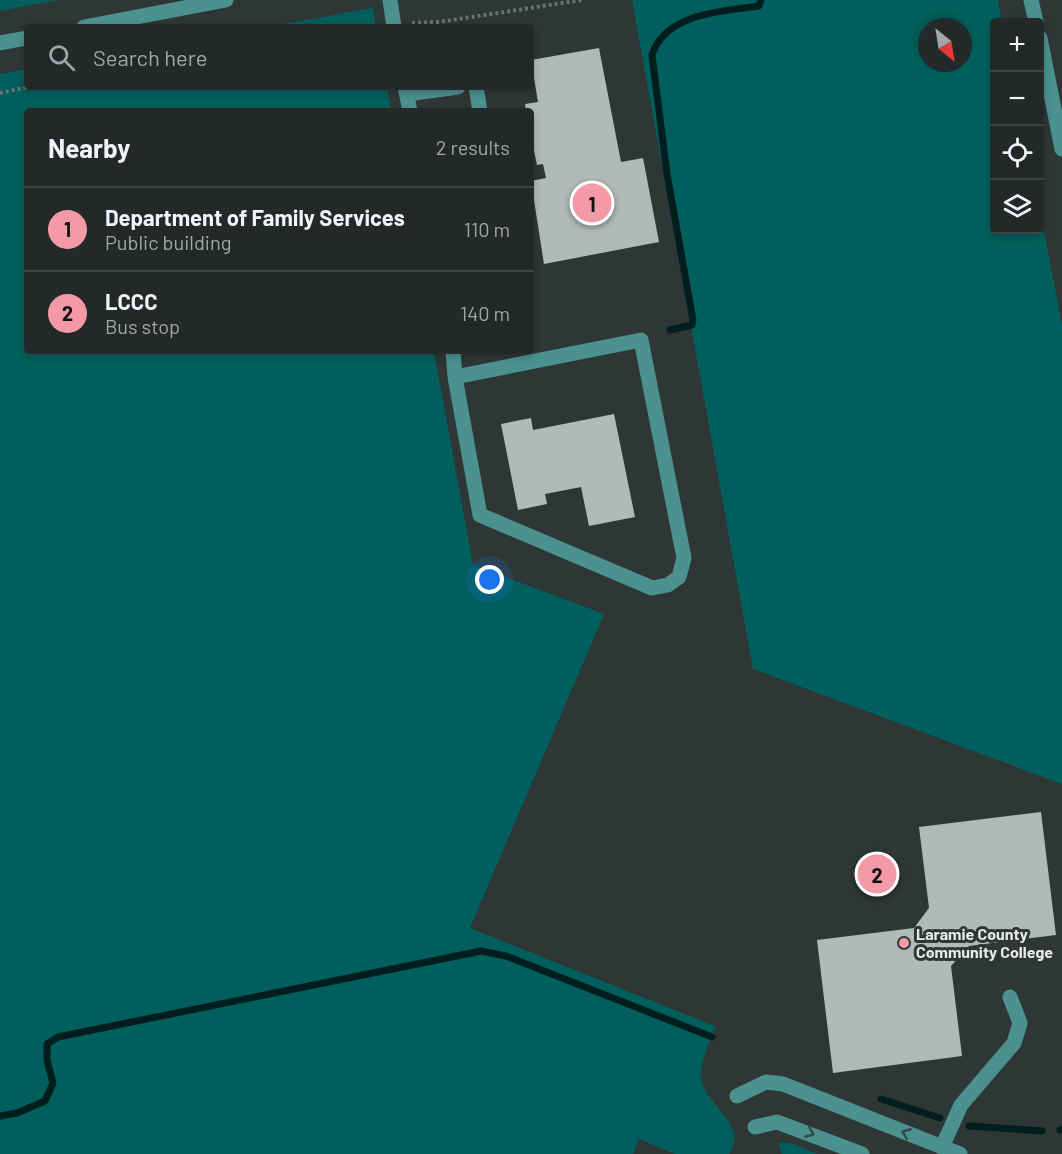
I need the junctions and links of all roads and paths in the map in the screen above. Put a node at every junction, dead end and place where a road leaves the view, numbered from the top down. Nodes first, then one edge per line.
1 (226, 0) edge
2 (390, 0) edge
3 (582, 0) edge
4 (1031, 0) edge
5 (1035, 18) edge
6 (410, 23) dead end
7 (100, 24) edge
8 (394, 24) edge
9 (24, 39) edge
10 (0, 44) edge
11 (1044, 58) edge
12 (24, 88) edge
13 (476, 90) edge
14 (406, 91) edge
15 (0, 93) edge
16 (409, 108) edge
17 (480, 108) edge
18 (1062, 148) edge
19 (453, 354) edge
20 (455, 377) junction
21 (1010, 997) dead end
22 (737, 1096) dead end
23 (755, 1127) dead end
24 (942, 1147) junction
25 (862, 1154) edge
26 (960, 1154) edge

1 - 7 street
2 - 8 street
3 - 6 path
4 - 5 street
9 - 10 street
11 - 18 street
12 - 15 path
13 - 17 street
14 - 16 street
19 - 20 street
20 - 20 street
21 - 24 street
24 -> 22 street
23 -> 25 street
24 - 26 street

